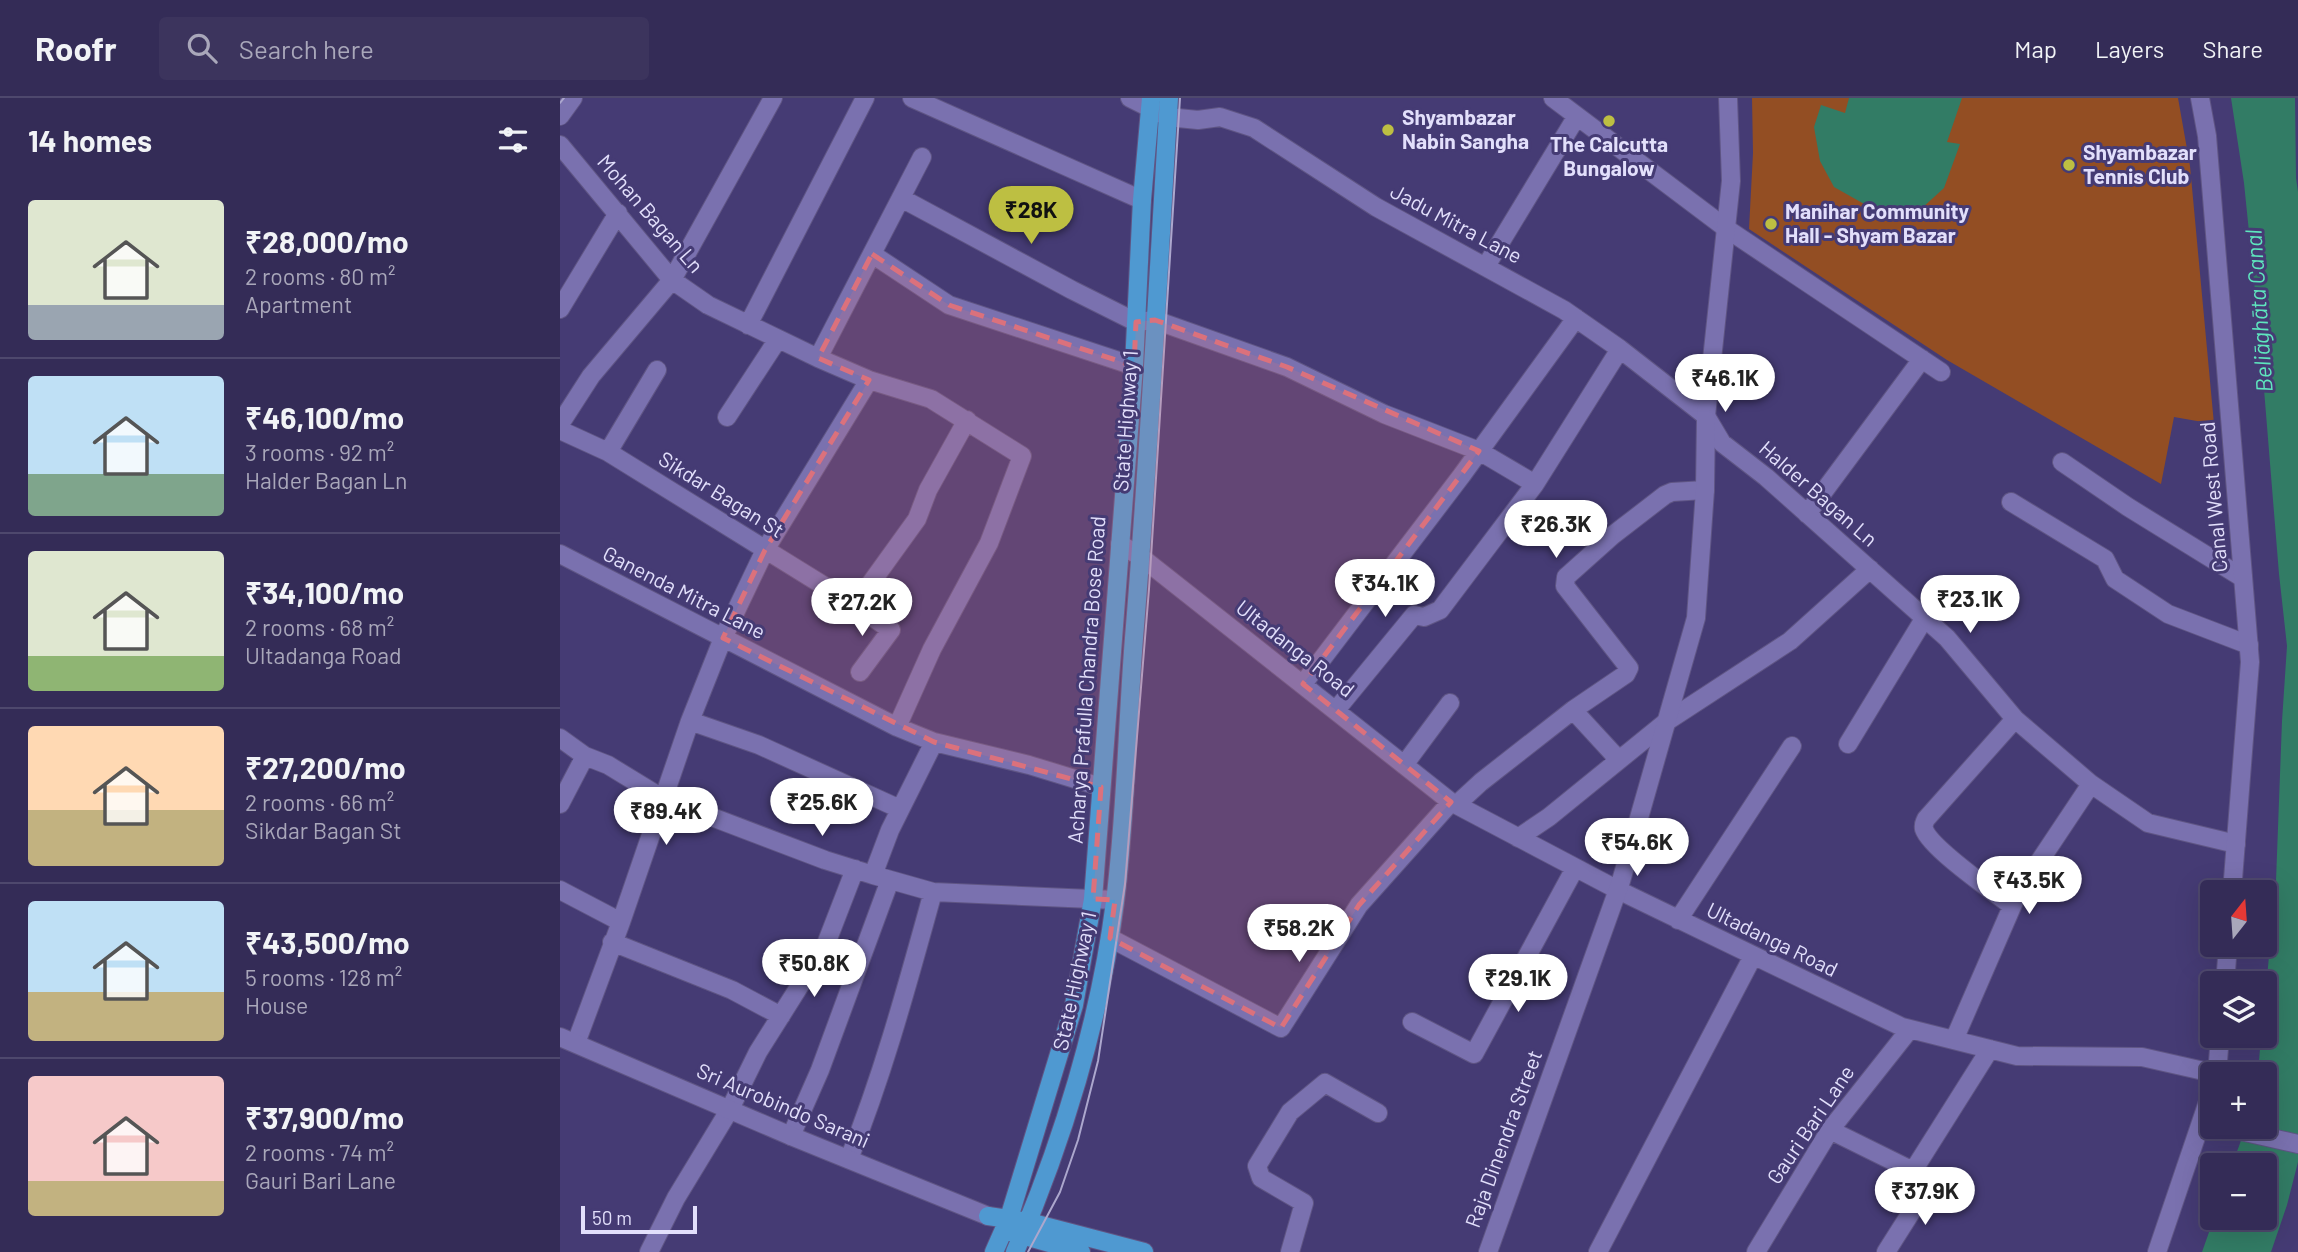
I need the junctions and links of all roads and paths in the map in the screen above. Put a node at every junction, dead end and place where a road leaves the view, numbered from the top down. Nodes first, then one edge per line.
1 (573, 98) edge
2 (774, 98) edge
3 (865, 98) edge
4 (912, 98) edge
5 (1130, 98) edge
6 (1170, 98) edge
7 (1553, 98) edge
8 (1728, 98) edge
9 (2200, 98) edge
10 (1150, 103) edge
11 (560, 116) edge
12 (1577, 116) junction
13 (1168, 117) junction
14 (560, 145) edge
15 (922, 157) dead end
16 (901, 198) junction
17 (1142, 200) junction
18 (618, 213) junction
19 (1727, 229) junction
20 (872, 254) junction
21 (1486, 266) junction
22 (672, 280) junction
23 (560, 309) edge
24 (1576, 318) junction
25 (1155, 320) junction
26 (1136, 322) junction
27 (748, 325) junction
28 (778, 339) junction
29 (1620, 349) junction
30 (818, 358) junction
31 (1922, 359) junction
32 (1134, 366) junction
33 (657, 370) dead end
34 (1941, 372) dead end
35 (869, 380) junction
36 (727, 416) dead end
37 (1706, 416) junction
38 (967, 421) junction
39 (560, 424) edge
40 (560, 430) edge
41 (1479, 451) junction
42 (608, 452) junction
43 (2062, 462) dead end
44 (1535, 484) junction
45 (1705, 489) junction
46 (2011, 502) dead end
47 (1807, 514) junction
48 (1119, 544) junction
49 (765, 550) junction
50 (560, 554) edge
51 (1141, 557) junction
52 (1870, 569) junction
53 (2243, 578) junction
54 (855, 605) junction
55 (1924, 619) junction
56 (723, 638) junction
57 (2249, 645) junction
58 (860, 671) dead end
59 (1303, 684) junction
60 (1450, 703) dead end
61 (1336, 710) junction
62 (1573, 710) junction
63 (2015, 719) junction
64 (690, 721) junction
65 (1666, 722) junction
66 (897, 727) junction
67 (560, 738) edge
68 (934, 742) junction
69 (1848, 744) dead end
70 (1792, 746) dead end
71 (585, 756) junction
72 (1619, 760) junction
73 (1404, 765) junction
74 (2091, 784) junction
75 (1101, 787) junction
76 (662, 798) junction
77 (560, 804) edge
78 (1453, 804) junction
79 (900, 809) junction
80 (1518, 838) junction
81 (2236, 844) junction
82 (1575, 868) junction
83 (855, 869) junction
84 (882, 878) junction
85 (2233, 880) edge
86 (560, 890) edge
87 (1618, 890) junction
88 (933, 892) junction
89 (1093, 899) junction
90 (1115, 900) junction
91 (2012, 906) junction
92 (1678, 920) junction
93 (621, 922) junction
94 (1110, 938) junction
95 (612, 942) junction
96 (1753, 956) junction
97 (781, 1016) junction
98 (1412, 1022) dead end
99 (1910, 1029) junction
100 (568, 1040) edge
101 (1954, 1040) junction
102 (1990, 1049) junction
103 (2200, 1070) edge
104 (730, 1109) junction
105 (1378, 1113) dead end
106 (1830, 1130) junction
107 (791, 1136) junction
108 (2202, 1139) edge
109 (2276, 1139) edge
110 (2298, 1144) edge
111 (849, 1159) junction
112 (1913, 1171) junction
113 (1931, 1181) junction
114 (1957, 1196) dead end
115 (988, 1216) joint
116 (1016, 1231) edge
117 (649, 1252) edge
118 (994, 1252) edge
119 (1081, 1252) edge
120 (1144, 1252) edge
121 (1290, 1252) edge
122 (1488, 1252) edge
123 (1598, 1252) edge
124 (1756, 1252) edge
125 (1886, 1252) edge
126 (2157, 1252) edge

1 - 11 street
2 - 22 street
3 - 27 street
4 - 17 street
5 - 10 street
6 - 13 main road, State Highway 1
7 - 12 street
8 - 19 street, Raja Dinendra Street
9 - 53 street, Canal West Road
10 - 13 street
10 - 17 main road, Acharya Prafulla Chandra Bose Road
12 - 19 street
12 - 21 street
13 - 21 street, Jadu Mitra Lane
13 - 25 main road, State Highway 1
14 - 18 street, Mohan Bagan Ln
15 - 16 street
16 - 20 street
16 - 26 street
17 - 26 main road, Acharya Prafulla Chandra Bose Road
18 - 22 street, Mohan Bagan Ln
18 - 23 street
19 - 31 street
19 - 37 street, Raja Dinendra Street
20 - 30 street
20 - 32 street
21 - 24 street, Jadu Mitra Lane
22 - 27 street, Mohan Bagan Ln
22 - 39 street
24 - 29 street, Jadu Mitra Lane
24 - 41 street
25 - 26 street
25 - 41 street
25 - 51 main road, State Highway 1
26 - 32 main road, Acharya Prafulla Chandra Bose Road
27 - 28 street, Mohan Bagan Ln
28 - 30 street, Mohan Bagan Ln
28 - 36 street
29 - 37 street, Jadu Mitra Lane
29 - 44 street
30 - 35 street, Mohan Bagan Ln
31 - 34 street
31 - 47 street
32 - 48 main road, Acharya Prafulla Chandra Bose Road
33 - 42 street
35 - 38 street, Mohan Bagan Ln
35 - 49 street
37 - 45 street, Raja Dinendra Street
37 - 47 street, Halder Bagan Ln
38 - 54 street
38 - 66 street, Mohan Bagan Ln
40 - 42 street, Sikdar Bagan St
41 - 44 street
41 - 59 street
42 - 49 street, Sikdar Bagan St
43 - 53 street
44 - 61 street
45 - 62 street
45 - 65 street, Raja Dinendra Street
46 - 57 street
47 - 52 street, Halder Bagan Ln
48 - 51 street, Ultadanga Road
48 - 75 main road, Acharya Prafulla Chandra Bose Road
49 - 54 street, Sikdar Bagan St
49 - 56 street
50 - 56 street, Ganenda Mitra Lane
51 - 59 street, Ultadanga Road
51 - 90 main road, State Highway 1
52 - 55 street, Halder Bagan Ln
52 - 65 street
53 - 57 street, Canal West Road
54 - 58 street, Sikdar Bagan St
55 - 63 street, Halder Bagan Ln
55 - 69 street
56 - 64 street
56 - 66 street, Ganenda Mitra Lane
57 - 81 street, Canal West Road
59 - 61 street, Ultadanga Road
60 - 73 street
61 - 73 street, Ultadanga Road
62 - 72 street
62 - 78 street
63 - 74 street, Halder Bagan Ln
63 - 91 street
64 - 76 street
64 - 79 street
65 - 72 street
65 - 87 street, Raja Dinendra Street
66 - 68 street, Ganenda Mitra Lane
67 - 71 street
68 - 75 street, Ganenda Mitra Lane
68 - 79 street
70 - 92 street
71 - 76 street
71 - 77 street
72 - 80 street
73 - 78 street, Ultadanga Road
74 - 81 street, Halder Bagan Ln
74 - 91 street
75 - 89 main road, Acharya Prafulla Chandra Bose Road
76 - 83 street
76 - 93 street
78 - 80 street, Ultadanga Road
78 - 94 street
79 - 84 street
80 - 82 street, Ultadanga Road
81 - 85 street, Canal West Road
82 - 87 street, Ultadanga Road
82 - 98 street
83 - 84 street
83 - 97 street
84 - 88 street
84 - 107 street
86 - 93 street
87 - 92 street, Ultadanga Road
87 - 122 street, Raja Dinendra Street
88 - 89 street
88 - 111 street
89 - 90 street
89 - 116 main road, Acharya Prafulla Chandra Bose Road
90 - 94 main road, State Highway 1
91 - 101 street
92 - 96 street, Ultadanga Road
93 - 95 street
94 - 116 main road, State Highway 1
95 - 97 street
95 - 100 street
96 - 99 street, Ultadanga Road
96 - 123 street
97 - 104 street
99 - 101 street, Ultadanga Road
99 - 106 street, Gauri Bari Lane
100 - 104 street, Sri Aurobindo Sarani
101 - 102 street, Ultadanga Road
102 - 103 street, Ultadanga Road
102 - 112 street
104 - 107 street, Sri Aurobindo Sarani
104 - 117 street
105 - 121 street
106 - 112 street
106 - 124 street, Gauri Bari Lane
107 - 111 street, Sri Aurobindo Sarani
108 - 126 street
109 - 110 street
111 - 115 street, Sri Aurobindo Sarani
112 - 113 street
113 - 114 street
113 - 125 street
115 - 116 main road
116 - 118 main road, Acharya Prafulla Chandra Bose Road
116 - 119 main road
116 - 120 main road

